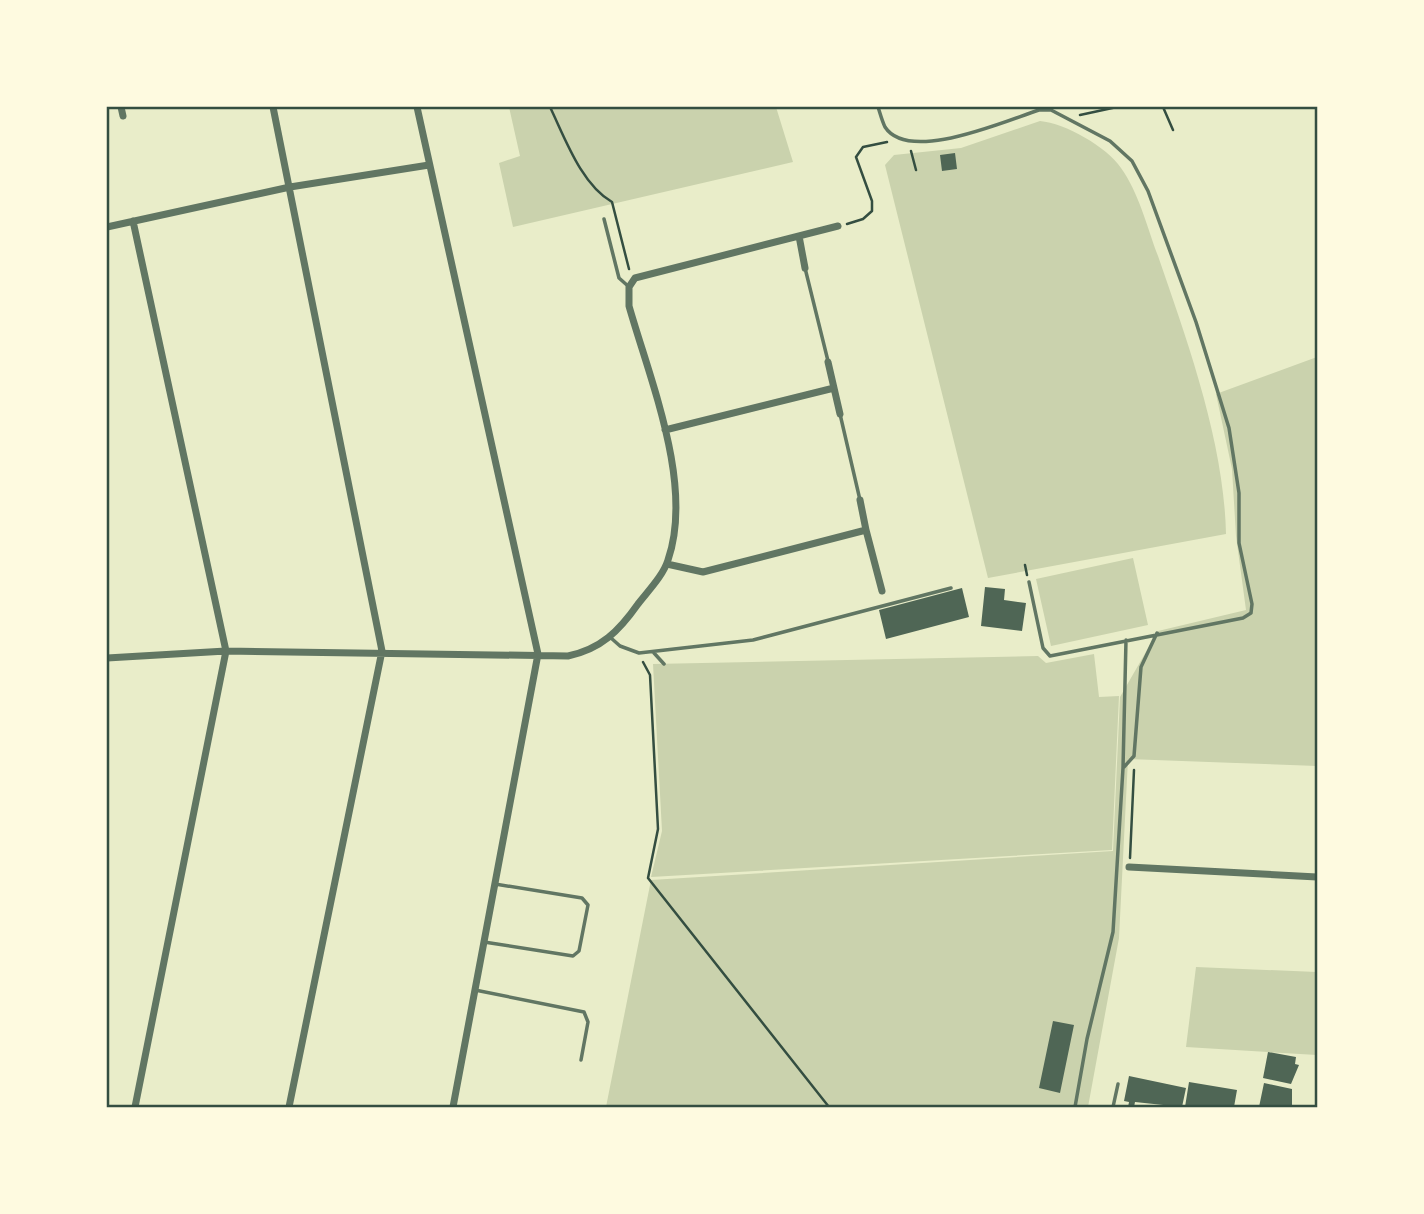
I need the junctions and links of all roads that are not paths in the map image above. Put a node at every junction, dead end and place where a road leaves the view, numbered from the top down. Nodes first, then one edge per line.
1 (121, 107) edge
2 (273, 107) edge
3 (417, 107) edge
4 (878, 107) edge
5 (123, 116) dead end
6 (429, 165) junction
7 (290, 187) junction
8 (604, 219) dead end
9 (133, 221) junction
10 (838, 226) road end
11 (107, 227) edge
12 (799, 236) junction
13 (805, 268) joint
14 (629, 287) junction
15 (828, 362) joint
16 (834, 387) junction
17 (840, 414) joint
18 (664, 430) junction
19 (859, 500) joint
20 (866, 530) junction
21 (667, 564) junction
22 (1029, 582) dead end
23 (951, 588) dead end
24 (882, 591) dead end
25 (1157, 633) junction
26 (611, 638) junction
27 (1126, 640) junction
28 (226, 651) junction
29 (382, 651) junction
30 (654, 653) junction
31 (538, 654) junction
32 (107, 658) edge
33 (664, 664) dead end
34 (1123, 768) junction
35 (1129, 867) road end
36 (1317, 877) edge
37 (495, 884) junction
38 (484, 942) junction
39 (475, 990) junction
40 (581, 1060) dead end
41 (1118, 1084) dead end
42 (135, 1107) edge
43 (289, 1107) edge
44 (453, 1107) edge
45 (1075, 1107) edge
46 (1113, 1107) edge

1 - 5 street
2 - 7 street
3 - 6 street
4 - 25 lane
6 - 7 street
6 - 31 street
7 - 9 street
7 - 29 street
8 - 14 lane
9 - 11 street
9 - 28 street
10 - 12 street
12 - 13 street
12 - 14 street
13 - 15 lane
14 - 18 street
15 - 16 street
16 - 17 street
16 - 18 street
17 - 19 lane
18 - 21 street
19 - 20 street
20 - 21 street
20 - 24 street
21 - 26 street
22 - 27 lane
23 - 30 lane
25 - 27 lane
25 - 34 lane
26 - 30 lane
26 - 31 street
27 - 34 lane
28 - 29 street
28 - 32 street
28 - 42 street
29 - 31 street
29 - 43 street
30 - 33 lane
31 - 37 street
34 - 45 lane
35 - 36 street
37 - 38 street
37 - 38 lane
38 - 39 street
39 - 40 lane
39 - 44 street
41 - 46 lane

